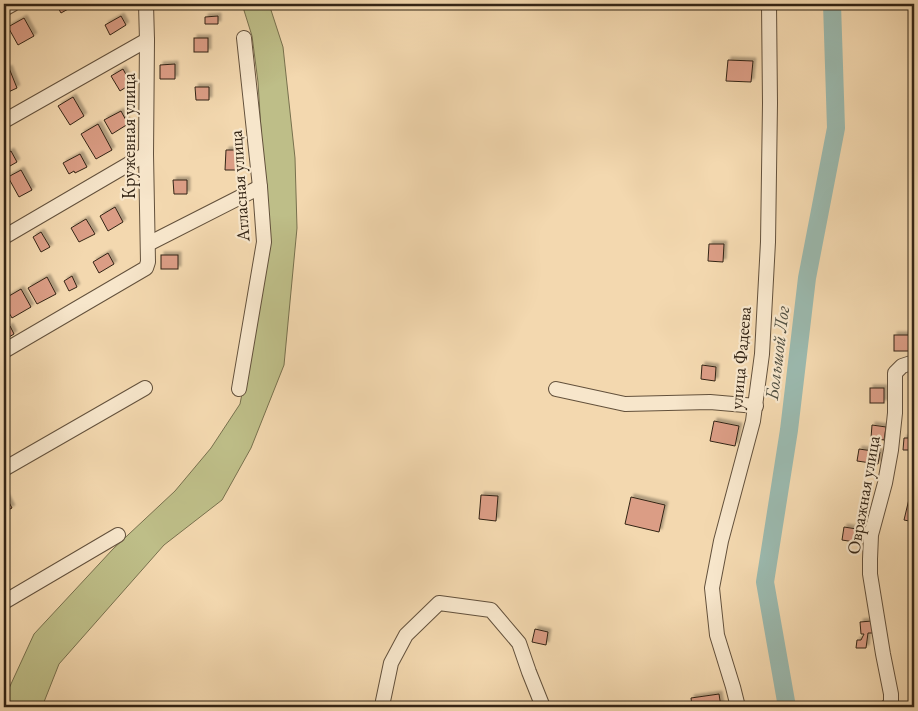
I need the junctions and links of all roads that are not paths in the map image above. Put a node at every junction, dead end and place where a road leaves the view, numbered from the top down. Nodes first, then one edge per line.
1 (13, 4) edge
2 (146, 4) edge
3 (769, 4) edge
4 (4, 9) edge
5 (244, 38) dead end
6 (147, 40) junction
7 (4, 121) edge
8 (146, 154) junction
9 (260, 187) junction
10 (4, 238) edge
11 (148, 244) junction
12 (4, 351) edge
13 (914, 362) edge
14 (145, 388) dead end
15 (239, 389) dead end
16 (556, 389) dead end
17 (756, 406) junction
18 (4, 469) edge
19 (118, 535) dead end
20 (4, 602) edge
21 (384, 704) edge
22 (889, 706) edge
23 (543, 707) edge
24 (738, 707) edge

1 - 4 street
2 - 6 street, Кружевная улица
3 - 17 street, улица Фадеева
5 - 9 street, Атласная улица
6 - 7 street
6 - 8 street, Кружевная улица
8 - 10 street
8 - 11 street, Кружевная улица
9 - 11 street
9 - 15 street, Атласная улица
11 - 12 street, Кружевная улица
13 - 22 street, Овражная улица
14 - 18 street
16 - 17 street
17 - 24 street, улица Фадеева
19 - 20 street
21 - 23 street

